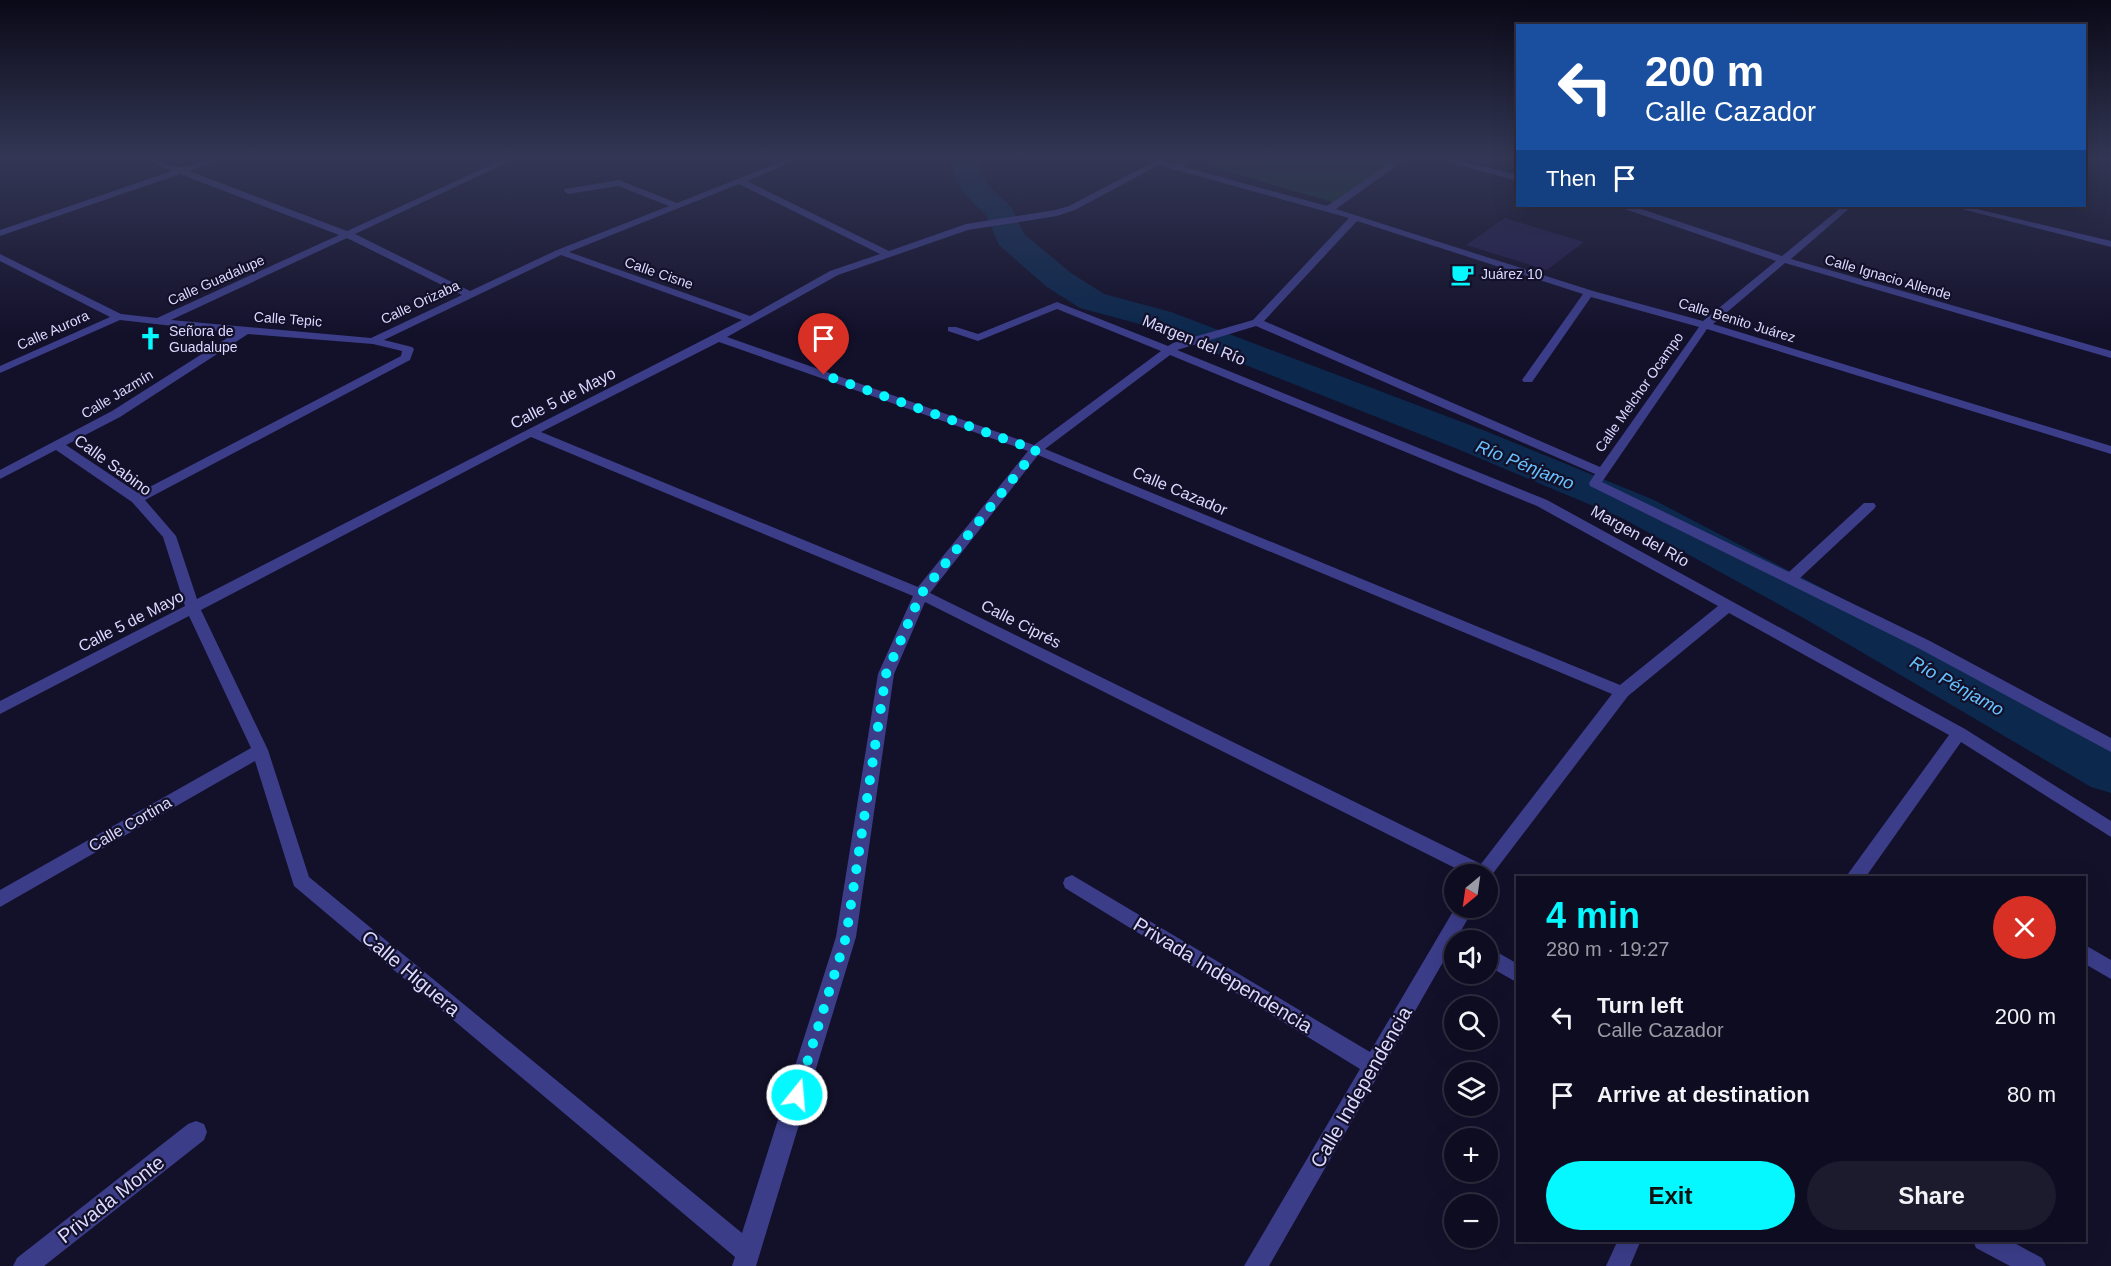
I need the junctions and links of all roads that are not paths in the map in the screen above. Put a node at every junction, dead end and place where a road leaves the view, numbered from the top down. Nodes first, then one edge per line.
1 (50, 216) edge
2 (299, 216) edge
3 (390, 216) edge
4 (648, 216) edge
5 (810, 216) edge
6 (1035, 216) edge
7 (1351, 216) edge
8 (1655, 216) edge
9 (1836, 216) edge
10 (1996, 216) edge
11 (1355, 217) junction
12 (0, 233) edge
13 (350, 235) junction
14 (2111, 244) edge
15 (560, 252) junction
16 (886, 254) junction
17 (0, 257) edge
18 (1784, 260) junction
19 (1590, 293) junction
20 (470, 295) junction
21 (119, 317) junction
22 (750, 319) junction
23 (157, 322) junction
24 (1257, 322) junction
25 (1705, 325) junction
26 (952, 329) dead end
27 (246, 331) junction
28 (718, 338) junction
29 (373, 341) junction
30 (1174, 348) junction
31 (2111, 355) edge
32 (0, 370) edge
33 (1528, 380) dead end
34 (531, 432) junction
35 (58, 446) junction
36 (1036, 450) junction
37 (2111, 450) edge
38 (0, 475) edge
39 (1598, 478) junction
40 (137, 499) junction
41 (1869, 506) dead end
42 (1789, 580) junction
43 (921, 594) junction
44 (1728, 606) junction
45 (193, 608) junction
46 (1622, 692) junction
47 (0, 708) edge
48 (1959, 733) junction
49 (2111, 746) edge
50 (260, 750) junction
51 (2111, 830) edge
52 (1464, 864) edge
53 (1492, 864) edge
54 (1855, 876) edge
55 (1072, 883) dead end
56 (0, 898) edge
57 (2086, 955) edge
58 (1444, 956) edge
59 (1498, 962) edge
60 (2111, 970) edge
61 (1516, 973) edge
62 (1374, 1066) junction
63 (196, 1132) dead end
64 (1629, 1242) edge
65 (1988, 1242) edge
66 (746, 1259) edge
67 (25, 1266) edge
68 (1256, 1266) edge
69 (1618, 1266) edge
70 (2034, 1266) edge

1 - 12 street
2 - 13 street
3 - 13 street, Calle Guadalupe
4 - 15 street, Calle Orizaba
5 - 16 street
6 - 16 street, Calle 5 de Mayo
7 - 11 street, Calle Benito Juárez
8 - 18 street, Calle Ignacio Allende
9 - 18 street, Calle Melchor Ocampo
10 - 14 street
11 - 19 street, Calle Benito Juárez
11 - 24 street
13 - 20 street
13 - 23 street, Calle Guadalupe
15 - 20 street, Calle Orizaba
15 - 22 street, Calle Cisne
16 - 22 street, Calle 5 de Mayo
17 - 21 street, Calle Tepic
18 - 25 street, Calle Melchor Ocampo
18 - 31 street, Calle Ignacio Allende
19 - 25 street, Calle Benito Juárez
19 - 33 street
20 - 29 street, Calle Orizaba
21 - 23 street, Calle Tepic
21 - 32 street, Calle Aurora
22 - 28 street, Calle 5 de Mayo
23 - 27 street, Calle Tepic
24 - 30 street
24 - 39 street
25 - 37 street, Calle Benito Juárez
25 - 39 street, Calle Melchor Ocampo
26 - 30 street, Margen del Río
27 - 29 street, Calle Tepic
27 - 35 street, Calle Jazmín
28 - 34 street, Calle 5 de Mayo
28 - 36 street, Calle Cazador
29 - 40 street, Calle Orizaba
30 - 36 street
30 - 44 street, Margen del Río
34 - 43 street, Calle Ciprés
34 - 45 street, Calle 5 de Mayo
35 - 38 street, Calle Jazmín
35 - 40 street, Calle Sabino
36 - 43 street
36 - 46 street, Calle Cazador
39 - 42 street
40 - 45 street, Calle Sabino
41 - 42 street
42 - 49 street
43 - 52 street, Calle Ciprés
43 - 66 street
44 - 46 street
44 - 48 street, Margen del Río
45 - 47 street, Calle 5 de Mayo
45 - 50 street, Calle Higuera
46 - 53 street
48 - 51 street, Margen del Río
48 - 54 street
50 - 56 street, Calle Cortina
50 - 66 street, Calle Higuera
55 - 62 street, Privada Independencia
57 - 60 street
58 - 62 street, Calle Independencia
59 - 61 street
62 - 68 street, Calle Independencia
63 - 67 street, Privada Monte
64 - 69 street
65 - 70 street

